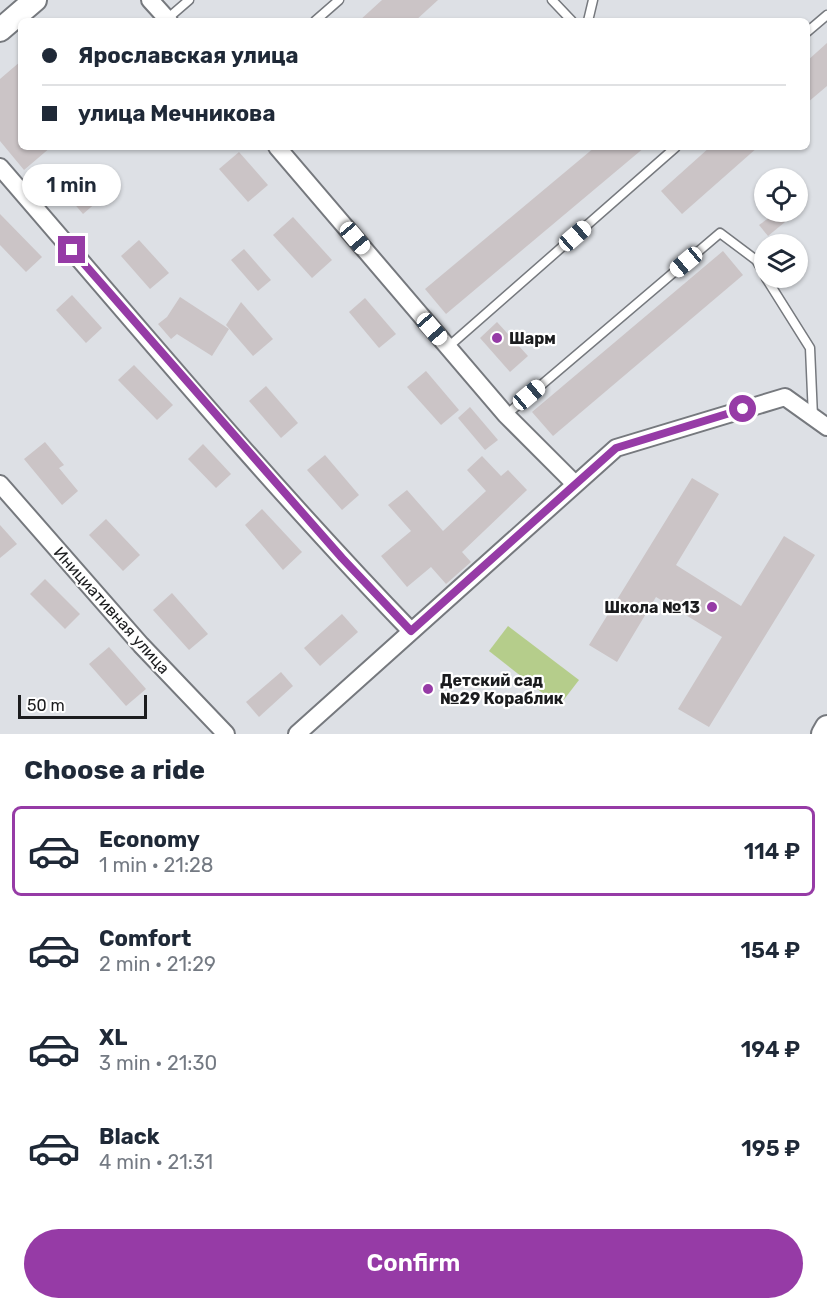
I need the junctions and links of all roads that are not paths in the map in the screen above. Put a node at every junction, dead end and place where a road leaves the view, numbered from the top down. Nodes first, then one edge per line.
1 (35, 0) edge
2 (150, 0) edge
3 (189, 0) edge
4 (339, 0) edge
5 (552, 0) edge
6 (593, 0) edge
7 (827, 15) edge
8 (166, 18) edge
9 (170, 18) edge
10 (318, 18) edge
11 (569, 18) edge
12 (589, 18) edge
13 (810, 29) edge
14 (0, 30) edge
15 (280, 150) edge
16 (673, 150) edge
17 (0, 167) edge
18 (754, 258) edge
19 (773, 288) edge
20 (448, 347) junction
21 (506, 415) junction
22 (813, 417) junction
23 (827, 428) edge
24 (574, 483) junction
25 (0, 484) edge
26 (411, 631) junction
27 (827, 727) edge
28 (226, 734) edge
29 (297, 734) edge
30 (823, 734) edge

1 - 14 main road
2 - 8 street
3 - 9 lane
4 - 10 lane
5 - 11 lane
6 - 12 lane
7 - 13 lane
15 - 20 street
16 - 20 lane
17 - 26 street
18 - 21 lane
19 - 22 lane
20 - 21 street
21 - 24 street
22 - 23 street
22 - 24 street
24 - 26 street
25 - 28 street, Инициативная улица
26 - 29 street
27 - 30 main road

